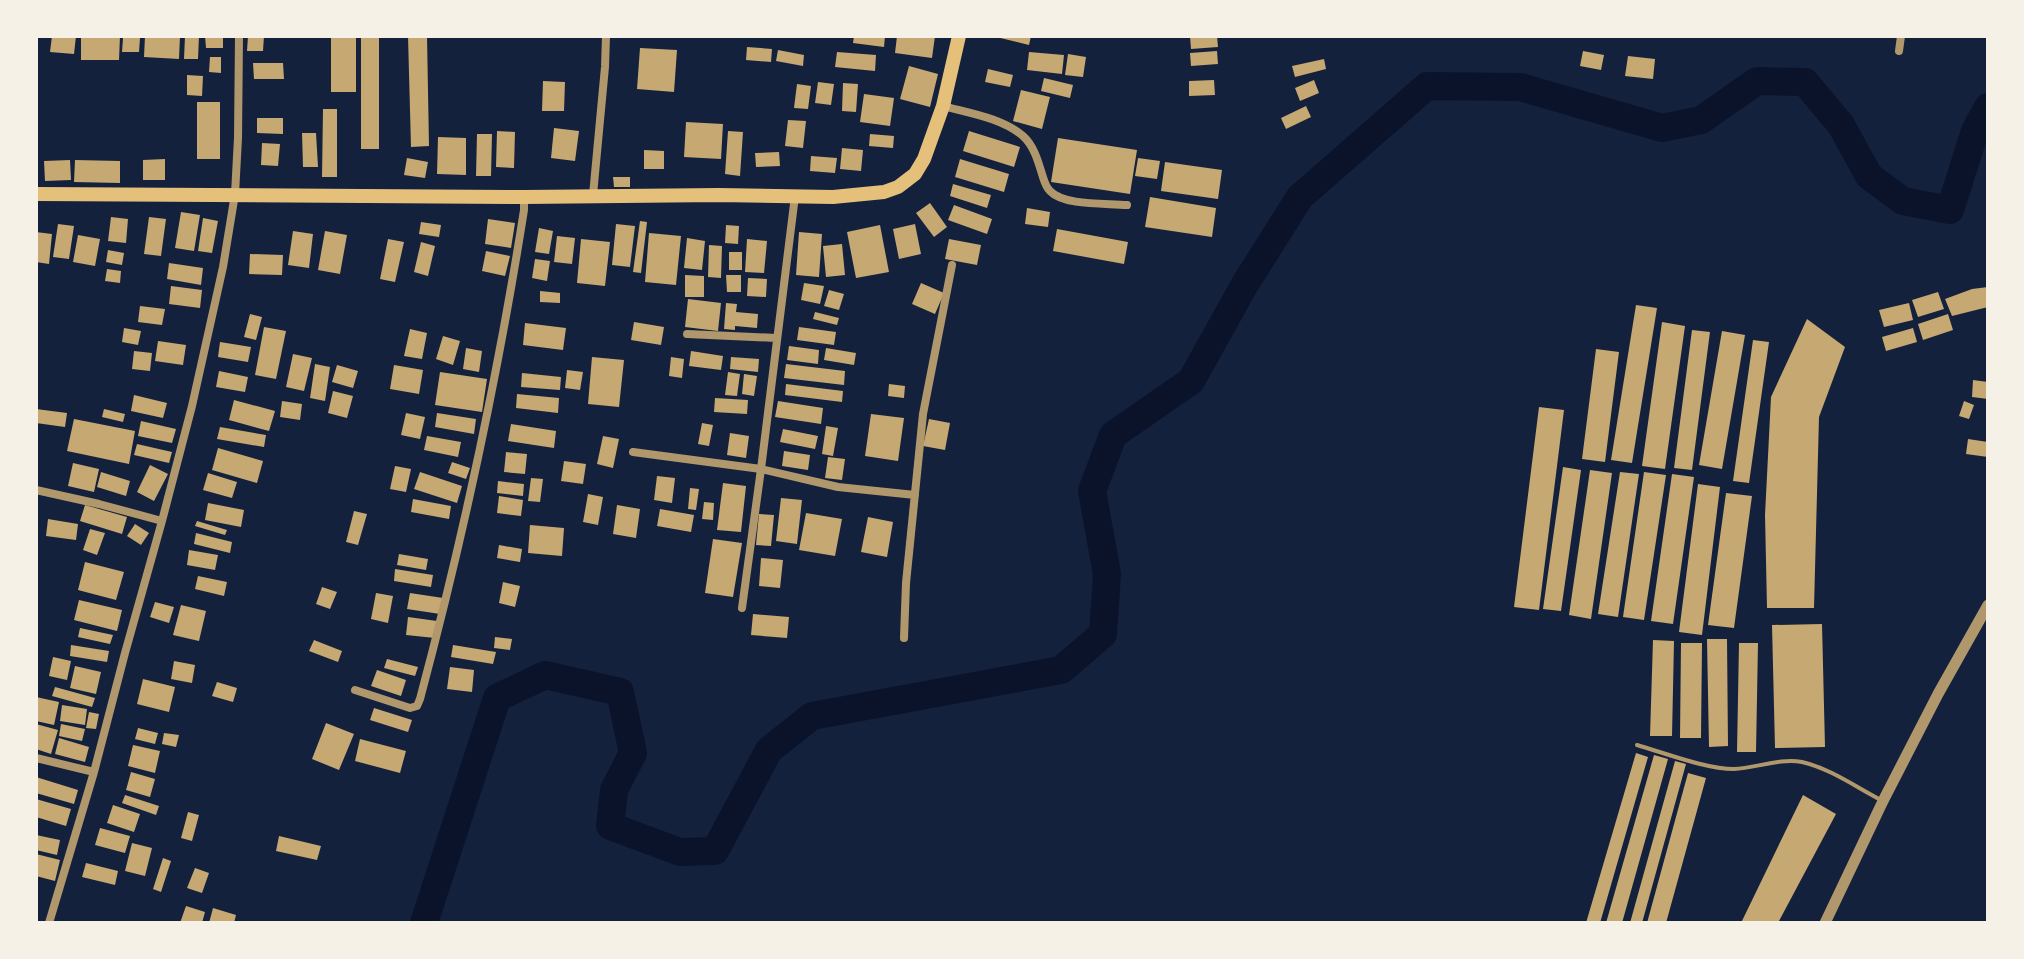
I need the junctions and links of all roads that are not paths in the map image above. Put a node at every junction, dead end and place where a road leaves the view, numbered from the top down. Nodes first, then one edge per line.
1 (239, 36) edge
2 (606, 36) edge
3 (959, 36) edge
4 (1901, 36) edge
5 (1899, 51) dead end
6 (943, 106) junction
7 (36, 194) edge
8 (235, 194) junction
9 (593, 195) junction
10 (795, 196) junction
11 (524, 197) junction
12 (1127, 205) dead end
13 (952, 265) dead end
14 (687, 334) dead end
15 (776, 338) junction
16 (633, 452) dead end
17 (761, 469) junction
18 (36, 490) edge
19 (915, 495) junction
20 (162, 521) junction
21 (1988, 605) edge
22 (742, 608) dead end
23 (904, 638) dead end
24 (355, 690) dead end
25 (1637, 745) dead end
26 (36, 758) edge
27 (94, 772) junction
28 (1883, 801) junction
29 (49, 923) edge
30 (1825, 923) edge

1 - 8 street
2 - 9 street
3 - 6 main road
4 - 5 street
6 - 10 main road
6 - 12 street
7 - 8 main road
8 - 11 main road
8 - 20 street
9 - 10 main road
9 - 11 main road
10 - 15 street
11 - 24 street
13 - 19 street
14 - 15 street
15 - 17 street
16 - 17 street
17 - 19 street
17 - 22 street
18 - 20 street
19 - 23 street
20 - 27 street
21 - 28 street
25 - 28 lane
26 - 27 street
27 - 29 street
28 - 30 street

